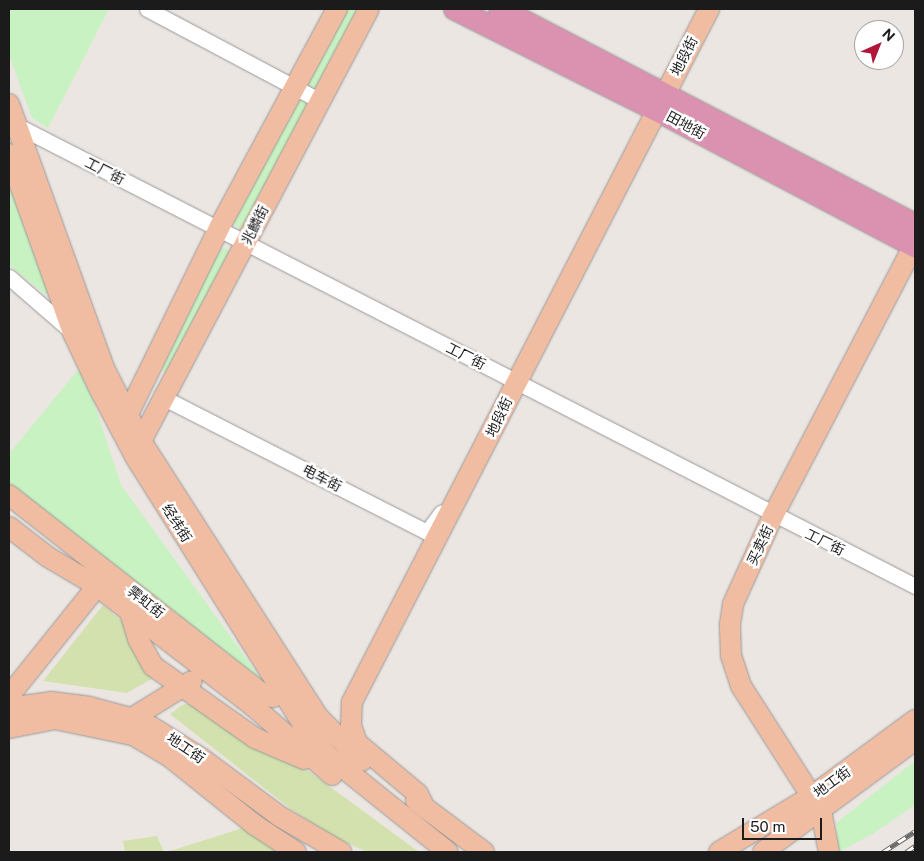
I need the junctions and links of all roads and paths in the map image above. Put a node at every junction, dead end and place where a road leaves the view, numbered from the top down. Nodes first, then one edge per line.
1 (147, 9) edge
2 (337, 9) edge
3 (369, 9) edge
4 (455, 9) edge
5 (500, 9) edge
6 (709, 9) edge
7 (295, 86) junction
8 (319, 100) junction
9 (661, 101) junction
10 (9, 104) edge
11 (16, 125) junction
12 (9, 154) edge
13 (219, 228) junction
14 (915, 240) edge
15 (246, 242) junction
16 (9, 277) edge
17 (73, 333) junction
18 (516, 382) junction
19 (162, 397) junction
20 (124, 421) junction
21 (141, 441) junction
22 (466, 486) junction
23 (9, 495) edge
24 (9, 510) edge
25 (773, 516) junction
26 (9, 527) edge
27 (97, 586) junction
28 (915, 586) edge
29 (130, 612) junction
30 (207, 672) junction
31 (279, 685) junction
32 (182, 687) junction
33 (11, 700) edge
34 (132, 718) junction
35 (915, 720) edge
36 (9, 728) edge
37 (915, 740) edge
38 (321, 766) junction
39 (816, 804) junction
40 (431, 812) junction
41 (428, 837) junction
42 (296, 852) edge
43 (341, 852) edge
44 (448, 852) edge
45 (484, 852) edge
46 (719, 852) edge
47 (763, 852) edge
48 (829, 852) edge

1 - 7 street
2 - 7 main road
3 - 8 main road, 兆麟街
4 - 9 highway, 田地街
5 - 9 highway, 田地街
6 - 9 main road, 地段街
7 - 8 street
7 - 13 main road
8 - 15 main road, 兆麟街
9 - 14 highway, 田地街
9 - 18 main road, 地段街
10 - 11 main road, 经纬街
11 - 13 street, 工厂街
11 - 20 main road, 经纬街
12 - 17 main road, 经纬街
13 - 15 street, 工厂街
13 - 20 main road
14 - 25 main road, 买卖街
15 - 18 street, 工厂街
15 - 19 main road, 兆麟街
16 - 17 street
17 - 20 main road, 经纬街
18 - 22 main road, 地段街
18 - 25 street, 工厂街
19 - 21 main road, 兆麟街
19 - 22 street, 电车街
20 - 21 main road, 经纬街
20 - 31 main road, 经纬街
21 - 40 main road, 经纬街
22 - 40 main road, 地段街
23 - 31 main road, 霁虹街
24 - 27 main road, 霁虹街
25 - 28 street, 工厂街
25 - 39 main road, 买卖街
26 - 27 main road, 霁虹街
27 - 29 main road, 霁虹街
27 - 33 main road
29 - 30 main road, 霁虹街
29 - 32 main road, 霁虹街
30 - 32 main road
30 - 38 main road, 霁虹街
31 - 41 main road, 经纬街
32 - 34 main road
32 - 38 main road, 霁虹街
33 - 34 main road, 地工街
34 - 43 main road, 地工街
35 - 39 main road, 地工街
36 - 42 main road, 地工街
37 - 39 main road, 地工街
38 - 41 main road, 霁虹街
39 - 46 main road, 地工街
39 - 47 main road, 地工街
39 - 48 main road, 买卖街
40 - 45 main road
41 - 44 main road

